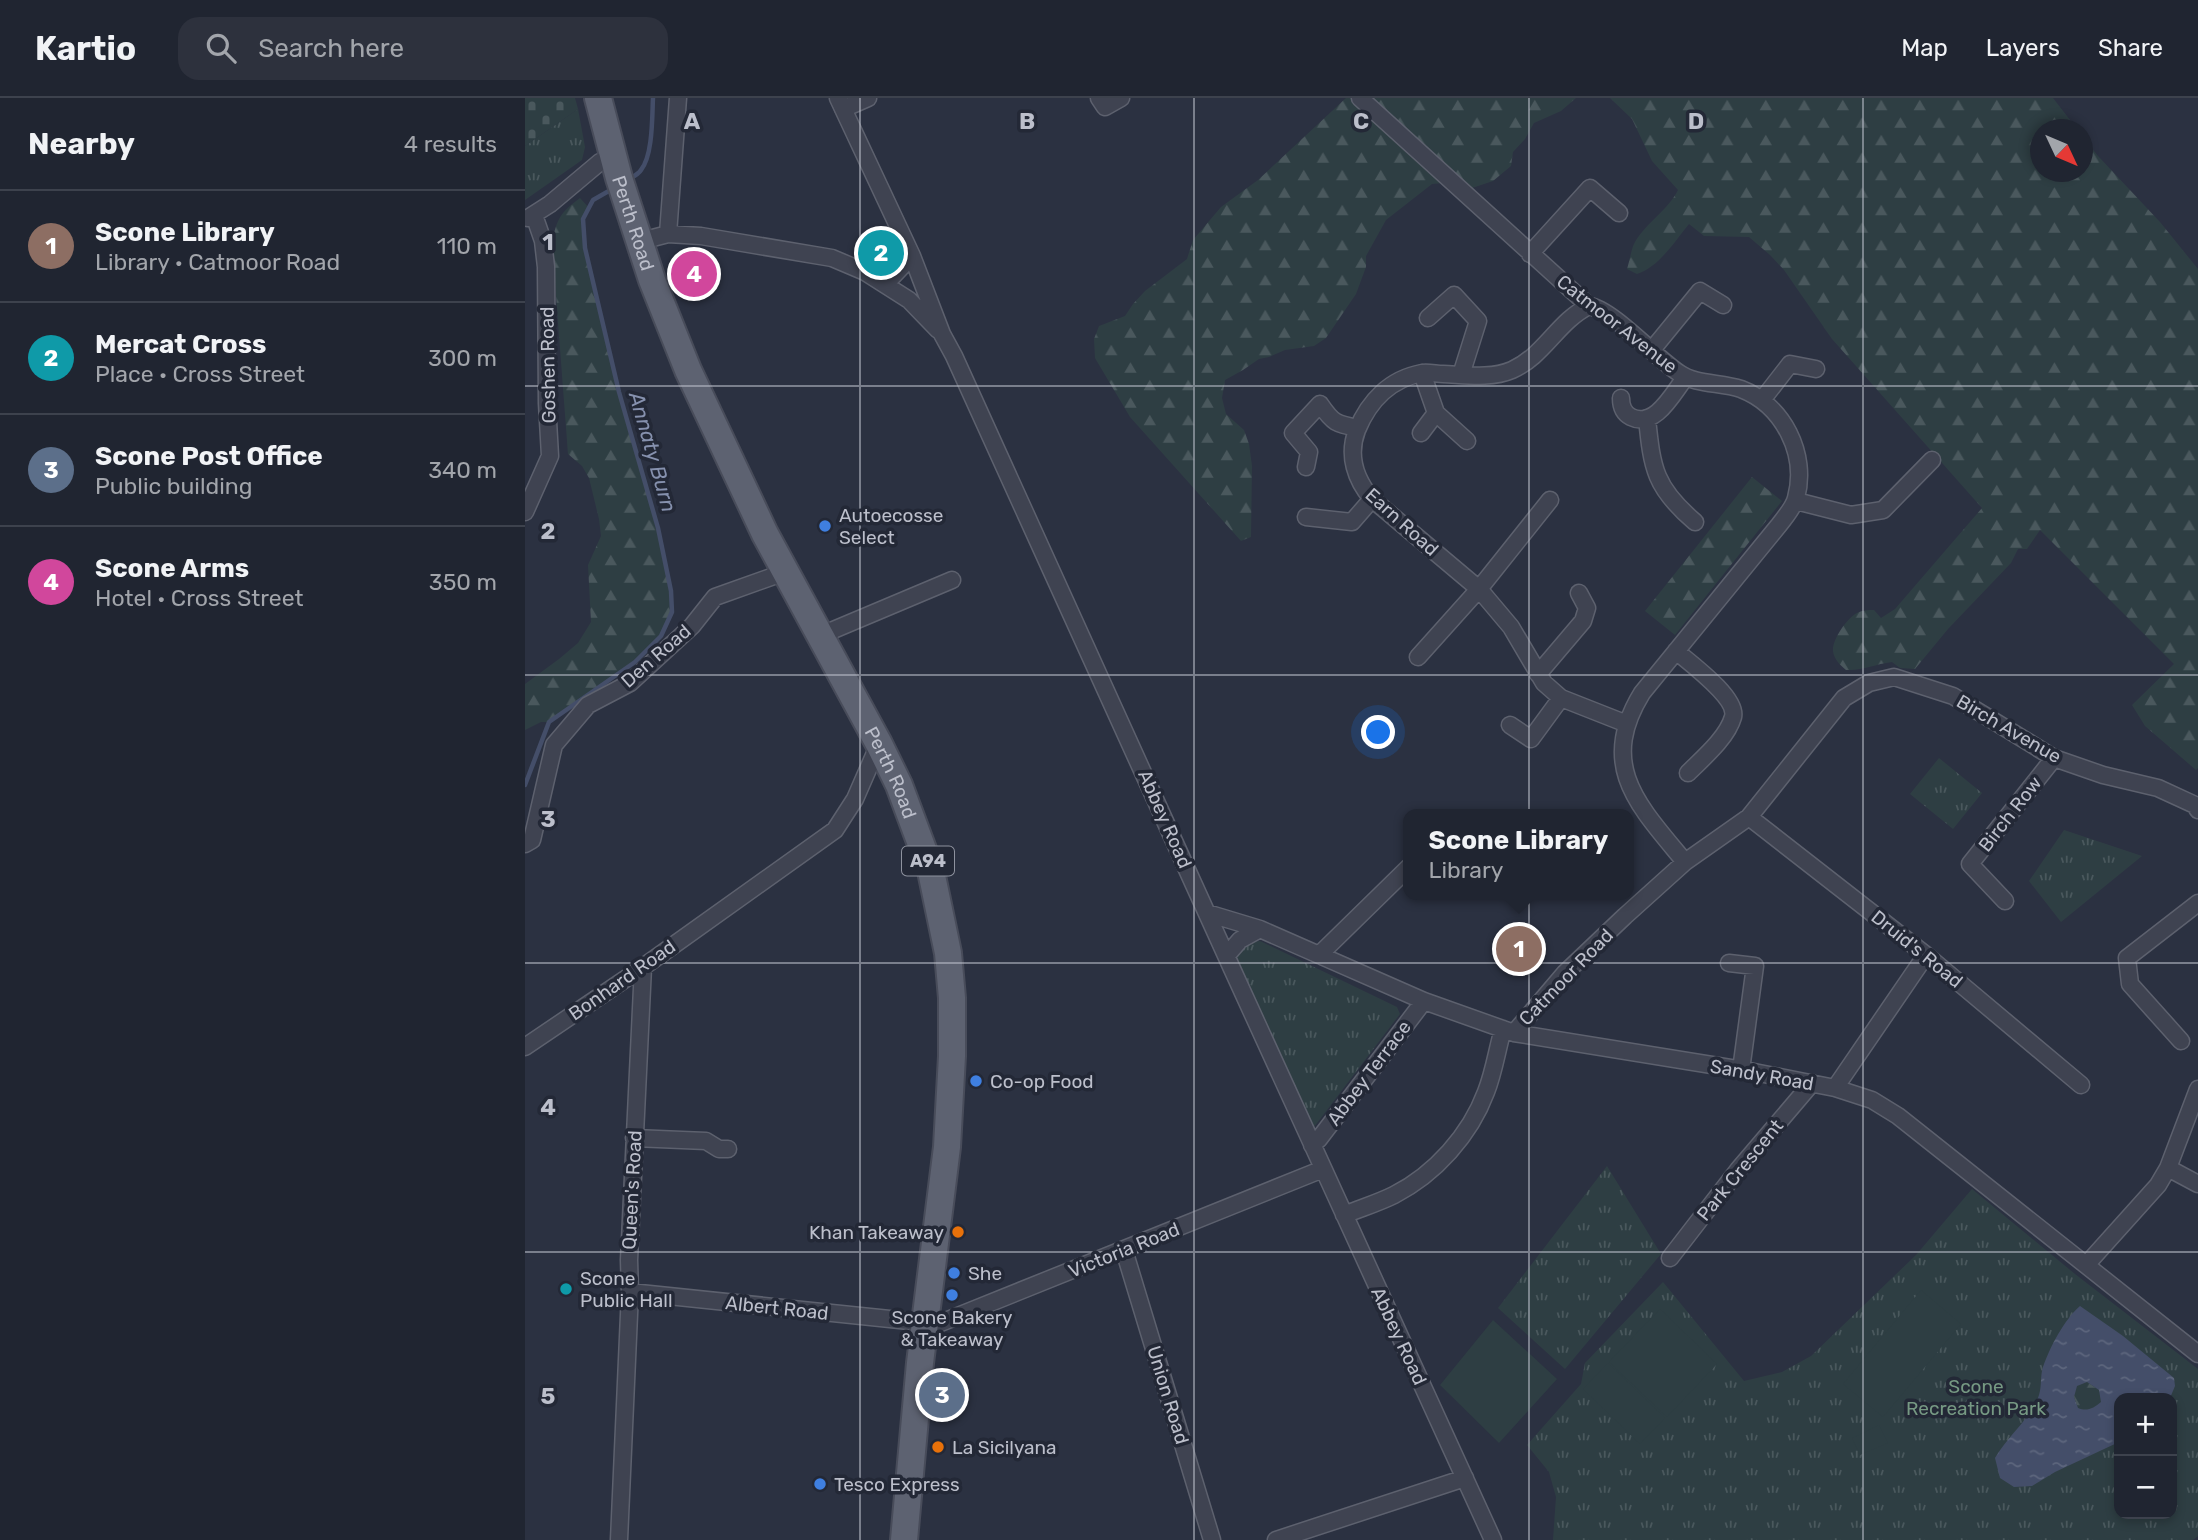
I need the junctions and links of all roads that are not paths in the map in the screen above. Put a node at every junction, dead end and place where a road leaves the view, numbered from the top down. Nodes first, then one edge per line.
1 (599, 98) edge
2 (678, 98) edge
3 (868, 98) edge
4 (1099, 98) edge
5 (1121, 98) edge
6 (1360, 98) edge
7 (841, 104) edge
8 (616, 168) junction
9 (1619, 213) dead end
10 (530, 217) edge
11 (668, 234) junction
12 (641, 241) junction
13 (1530, 254) junction
14 (912, 256) junction
15 (880, 281) junction
16 (1723, 305) dead end
17 (1589, 306) junction
18 (1428, 318) dead end
19 (942, 334) junction
20 (1651, 351) junction
21 (1816, 369) dead end
22 (1422, 373) junction
23 (1461, 375) junction
24 (1685, 378) junction
25 (1621, 398) dead end
26 (1762, 400) junction
27 (1436, 413) junction
28 (1647, 418) junction
29 (1358, 428) junction
30 (1421, 433) dead end
31 (1467, 441) dead end
32 (1932, 460) dead end
33 (1306, 467) dead end
34 (1372, 499) junction
35 (1550, 499) dead end
36 (1796, 501) junction
37 (525, 512) edge
38 (1306, 517) dead end
39 (1695, 522) dead end
40 (785, 572) junction
41 (952, 580) dead end
42 (1479, 589) junction
43 (1579, 593) dead end
44 (819, 636) junction
45 (1676, 651) junction
46 (1418, 657) dead end
47 (1538, 674) junction
48 (1561, 698) junction
49 (1510, 724) dead end
50 (1627, 724) junction
51 (879, 744) junction
52 (2054, 758) junction
53 (1688, 773) dead end
54 (2198, 810) edge
55 (1749, 817) junction
56 (525, 844) edge
57 (1685, 862) junction
58 (1403, 874) edge
59 (2005, 901) dead end
60 (2198, 903) edge
61 (1207, 914) junction
62 (1260, 929) junction
63 (1227, 955) junction
64 (1319, 955) junction
65 (1926, 955) junction
66 (1729, 963) dead end
67 (643, 967) junction
68 (1424, 1000) junction
69 (1509, 1031) junction
70 (2181, 1041) dead end
71 (525, 1047) edge
72 (1741, 1070) junction
73 (1812, 1083) junction
74 (2081, 1085) dead end
75 (1836, 1088) junction
76 (2198, 1089) edge
77 (634, 1138) junction
78 (1312, 1145) junction
79 (728, 1149) dead end
80 (2168, 1168) junction
81 (1323, 1169) junction
82 (2198, 1184) edge
83 (1344, 1215) junction
84 (1124, 1250) junction
85 (1670, 1258) dead end
86 (2087, 1264) junction
87 (630, 1292) junction
88 (925, 1324) junction
89 (2198, 1354) edge
90 (1465, 1478) junction
91 (619, 1540) edge
92 (904, 1540) edge
93 (1212, 1540) edge
94 (1276, 1540) edge
95 (1493, 1540) edge

1 - 8 main road, Perth Road / A94
2 - 11 street
3 - 7 street
4 - 5 street
6 - 13 street, Catmoor Avenue
7 - 14 street, Abbey Road
8 - 10 street
8 - 12 main road, Perth Road / A94
9 - 13 street
10 - 37 street, Goshen Road
11 - 12 street
11 - 15 street
12 - 40 main road, Perth Road / A94
13 - 17 street, Catmoor Avenue
14 - 15 street
14 - 19 street, Abbey Road
15 - 19 street
16 - 20 street
17 - 20 street, Catmoor Avenue
17 - 23 street, Earn Road
18 - 23 street
19 - 61 street, Abbey Road
20 - 24 street, Catmoor Avenue
21 - 26 street
22 - 23 street, Earn Road
22 - 27 street
22 - 29 street, Earn Road
24 - 26 street, Catmoor Avenue
24 - 28 street
25 - 28 street
26 - 36 street, Catmoor Avenue
27 - 30 street
27 - 31 street
28 - 39 street
29 - 33 street
29 - 34 street, Earn Road
32 - 36 street
34 - 38 street
34 - 42 street, Earn Road
35 - 42 street
36 - 45 street
40 - 44 main road, Perth Road / A94
40 - 56 street, Den Road
41 - 44 street
42 - 46 street
42 - 47 street, Earn Road
43 - 47 street
44 - 51 main road, Perth Road / A94
45 - 50 street
45 - 53 street
47 - 48 street, Earn Road
48 - 49 street
48 - 50 street, Earn Road
50 - 57 street
51 - 67 street, Bonhard Road
51 - 88 main road, Perth Road / A94
52 - 54 street, Birch Avenue
52 - 55 street, Birch Avenue
52 - 59 street, Birch Row
55 - 57 street, Catmoor Road
55 - 65 street, Druid's Road
57 - 69 street, Catmoor Road
58 - 64 street
60 - 70 street
61 - 62 street, Sandy Road
61 - 63 street, Abbey Road
62 - 63 street
62 - 64 street, Sandy Road
63 - 78 street, Abbey Road
64 - 68 street, Sandy Road
65 - 74 street, Druid's Road
65 - 75 street
66 - 72 street
67 - 71 street, Bonhard Road
67 - 77 street, Queen's Road
68 - 69 street, Sandy Road
68 - 78 street, Abbey Terrace
69 - 72 street, Sandy Road
69 - 83 street
72 - 73 street, Sandy Road
73 - 75 street, Sandy Road
73 - 85 street, Park Crescent
75 - 86 street, Sandy Road
76 - 80 street
77 - 79 street
77 - 87 street, Queen's Road
78 - 81 street, Abbey Road
80 - 82 street
80 - 86 street
81 - 83 street, Abbey Road
81 - 84 street, Victoria Road
83 - 90 street, Abbey Road
84 - 88 street, Victoria Road
84 - 93 street, Union Road
86 - 89 street, Sandy Road
87 - 88 street, Albert Road
87 - 91 street, Queen's Road
88 - 92 main road, Perth Road / A94
90 - 94 street
90 - 95 street, Abbey Road

